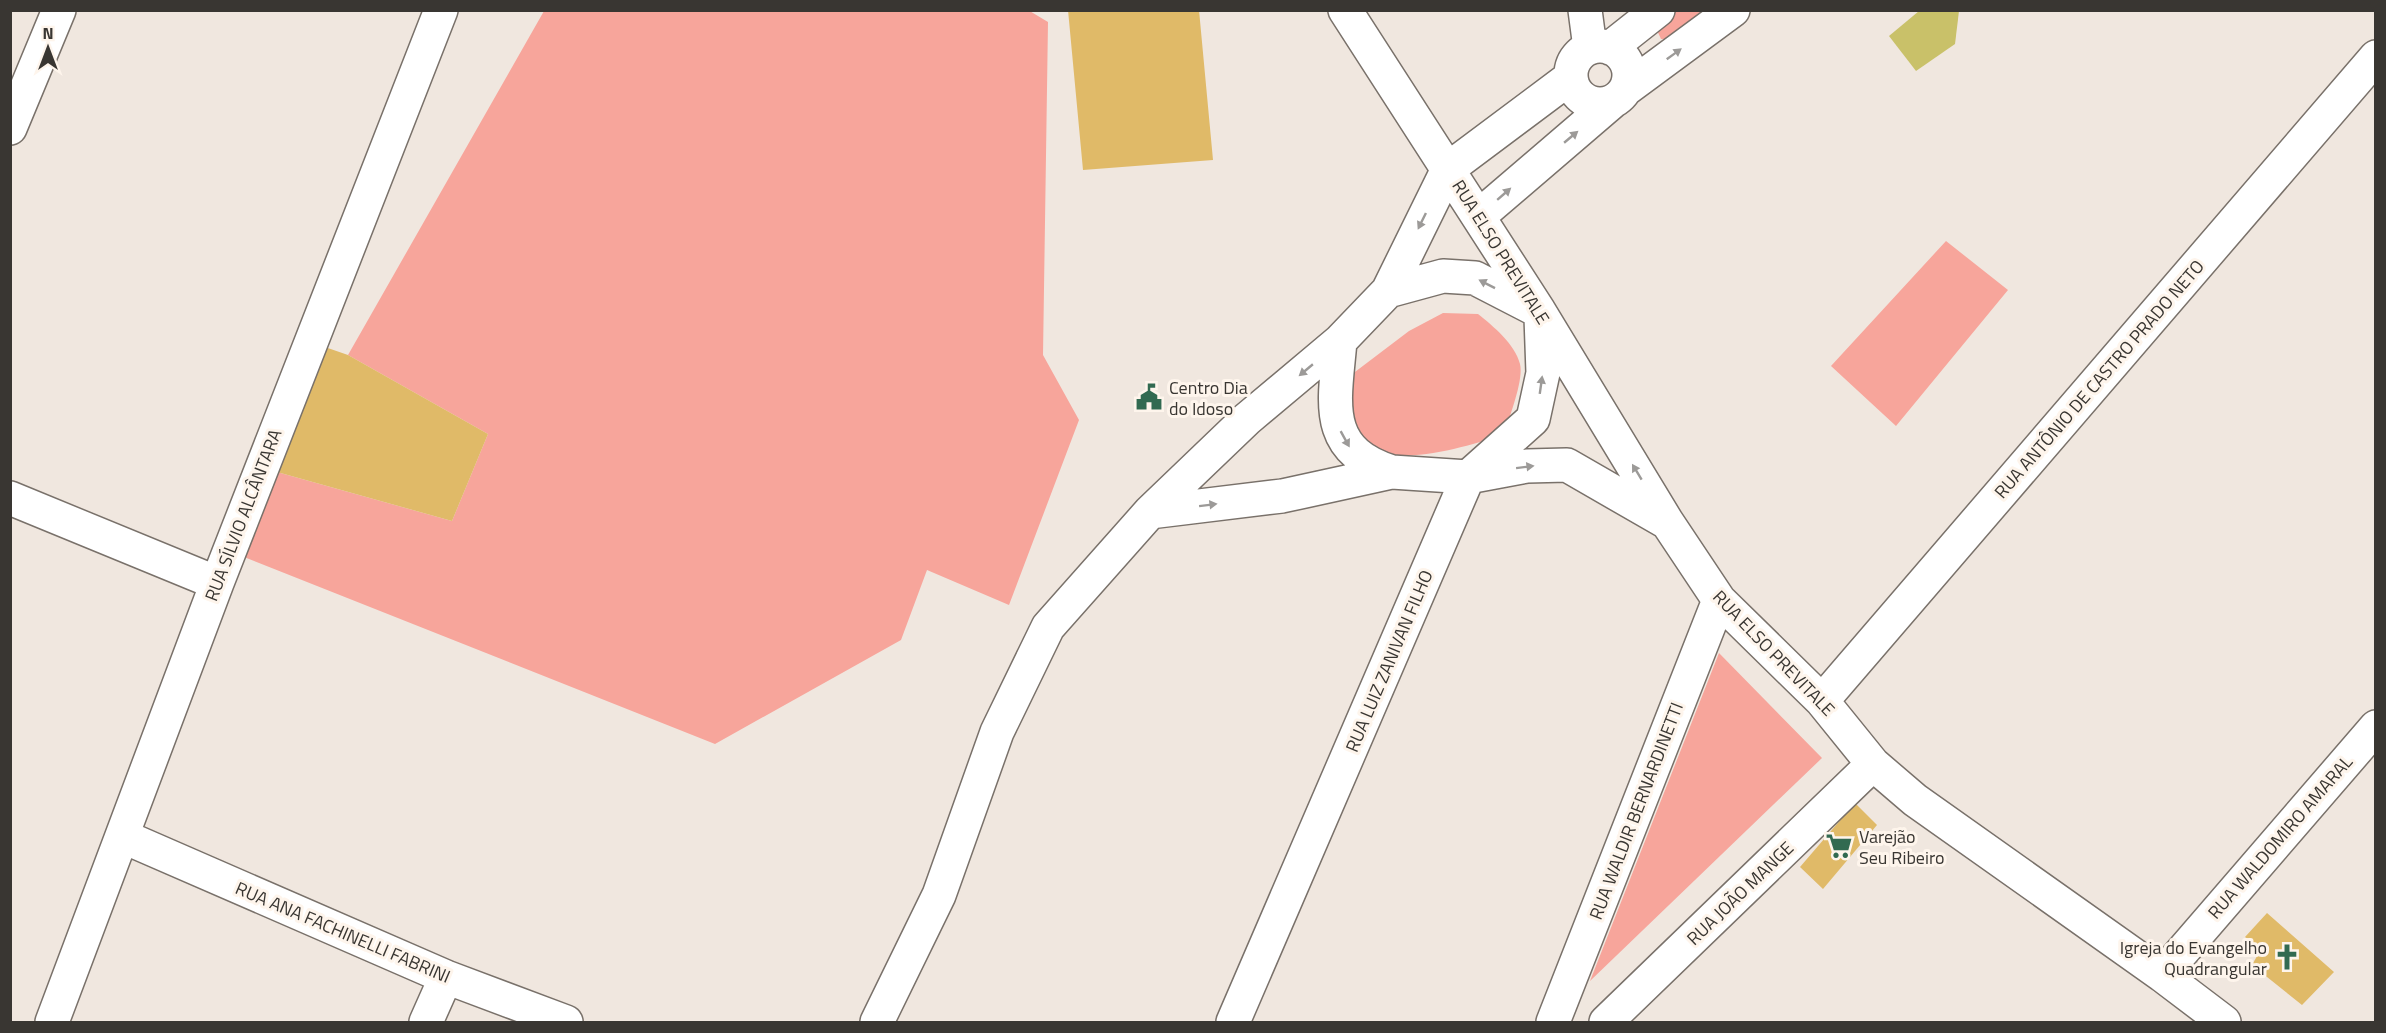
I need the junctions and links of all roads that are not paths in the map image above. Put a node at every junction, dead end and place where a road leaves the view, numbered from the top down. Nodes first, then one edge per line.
1 (59, 10) edge
2 (441, 10) edge
3 (1345, 10) edge
4 (1585, 10) edge
5 (1658, 10) edge
6 (1733, 10) edge
7 (1600, 48) junction
8 (2376, 57) edge
9 (1572, 77) junction
10 (1619, 95) junction
11 (10, 128) edge
12 (1448, 168) junction
13 (1479, 216) junction
14 (1388, 291) junction
15 (1540, 313) junction
16 (1340, 341) junction
17 (1392, 472) junction
18 (1468, 477) junction
19 (10, 498) edge
20 (1150, 512) junction
21 (1667, 522) junction
22 (217, 583) junction
23 (1719, 600) junction
24 (1822, 701) junction
25 (2376, 727) edge
26 (1873, 764) junction
27 (122, 836) junction
28 (2162, 975) junction
29 (446, 977) junction
30 (52, 1023) edge
31 (426, 1023) edge
32 (566, 1023) edge
33 (877, 1023) edge
34 (1233, 1023) edge
35 (1553, 1023) edge
36 (1606, 1023) edge
37 (2224, 1023) edge

1 - 11 street
2 - 22 street, RUA SÍLVIO ALCÂNTARA
3 - 12 street, RUA ELSO PREVITALE
4 - 7 street
5 - 7 street
10 -> 6 street
7 - 9 street
7 - 10 street
8 - 24 street, RUA ANTÔNIO DE CASTRO PRADO NETO
9 - 10 street
9 - 12 street
13 -> 10 street
12 - 13 street, RUA ELSO PREVITALE
12 -> 14 street, RUA ELSO PREVITALE
13 - 15 street, RUA ELSO PREVITALE
15 -> 14 street
14 - 16 street
18 -> 15 street, RUA LUIZ ZANIVAN FILHO
21 -> 15 street, RUA ELSO PREVITALE
16 -> 17 street
16 -> 20 street
17 - 18 street
20 -> 17 street
18 -> 21 street
18 - 34 street, RUA LUIZ ZANIVAN FILHO
19 - 22 street
20 - 33 street
21 - 23 street, RUA ELSO PREVITALE
22 - 27 street, RUA SÍLVIO ALCÂNTARA
23 - 24 street, RUA ELSO PREVITALE
23 - 35 street, RUA WALDIR BERNARDINETTI
24 - 26 street, RUA ELSO PREVITALE
25 - 28 street, RUA WALDOMIRO AMARAL
26 - 28 street, RUA ELSO PREVITALE
26 - 36 street, RUA JOÃO MANGE
27 - 29 street, RUA ANA FACHINELLI FABRINI
27 - 30 street, RUA SÍLVIO ALCÂNTARA
28 - 37 street, RUA ELSO PREVITALE
29 - 31 street
29 - 32 street, RUA ANA FACHINELLI FABRINI

